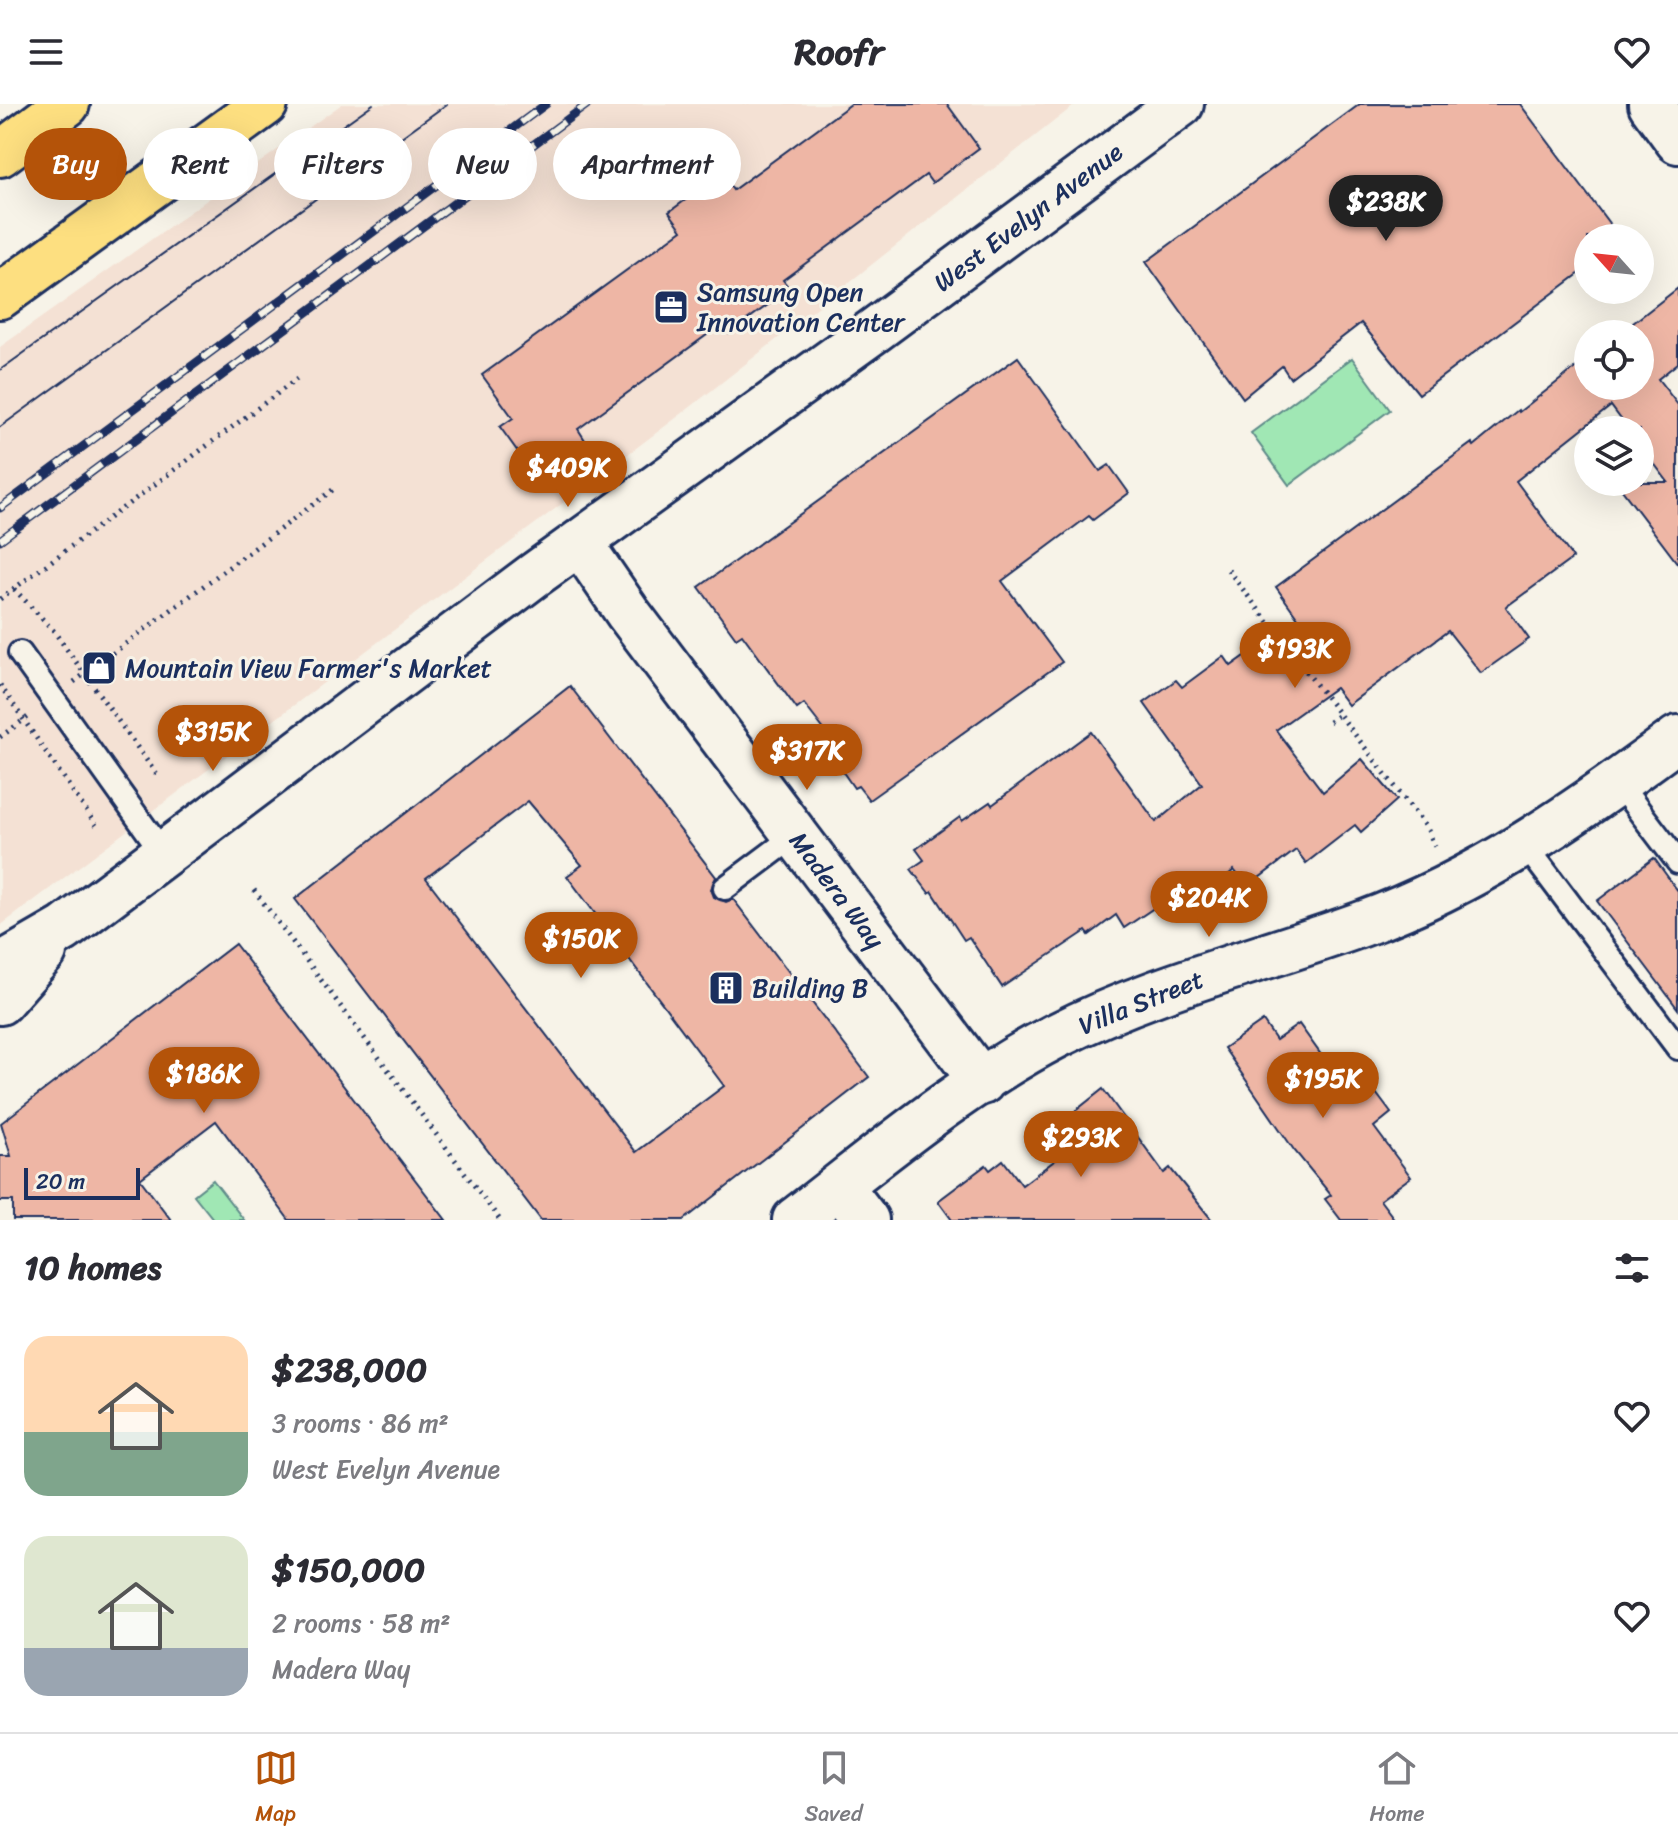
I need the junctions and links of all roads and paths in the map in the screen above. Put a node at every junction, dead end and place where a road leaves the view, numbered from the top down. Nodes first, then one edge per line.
1 (67, 104) edge
2 (265, 104) edge
3 (1181, 104) edge
4 (1651, 104) edge
5 (1678, 141) edge
6 (0, 154) edge
7 (0, 296) edge
8 (297, 379) dead end
9 (334, 489) dead end
10 (580, 543) junction
11 (1228, 570) dead end
12 (14, 589) junction
13 (0, 599) edge
14 (20, 653) dead end
15 (85, 674) junction
16 (0, 685) edge
17 (53, 697) junction
18 (1340, 714) junction
19 (24, 720) junction
20 (1329, 722) dead end
21 (0, 737) edge
22 (1678, 738) edge
23 (160, 779) dead end
24 (1618, 783) junction
25 (98, 828) dead end
26 (797, 834) junction
27 (1526, 846) junction
28 (163, 853) junction
29 (1678, 862) edge
30 (1451, 887) junction
31 (725, 888) dead end
32 (254, 890) dead end
33 (64, 929) junction
34 (0, 966) edge
35 (0, 1002) edge
36 (1678, 1048) edge
37 (982, 1082) junction
38 (840, 1186) junction
39 (500, 1220) edge
40 (795, 1220) edge
41 (866, 1220) edge

1 - 6 highway
2 - 7 highway
3 - 10 street, West Evelyn Avenue
4 - 5 street
8 - 12 path
9 - 15 path
10 - 26 street, Madera Way
10 - 28 street, West Evelyn Avenue
11 - 18 path
12 - 13 path
12 - 15 path
14 - 17 lane
15 - 17 path
15 - 23 path
16 - 19 path
17 - 19 path
17 - 28 lane
18 - 20 path
18 - 30 path
19 - 21 path
19 - 25 path
22 - 24 street, Villa Street
24 - 27 street, Villa Street
24 - 29 lane
26 - 31 lane
26 - 37 street, Madera Way
27 - 30 street, Villa Street
27 - 36 lane
28 - 33 street, West Evelyn Avenue
30 - 37 street, Villa Street
32 - 39 path
33 - 34 street, West Evelyn Avenue
33 - 35 street, West Evelyn Avenue
37 - 38 street, Villa Street
38 - 40 street, Villa Street
38 - 41 street

